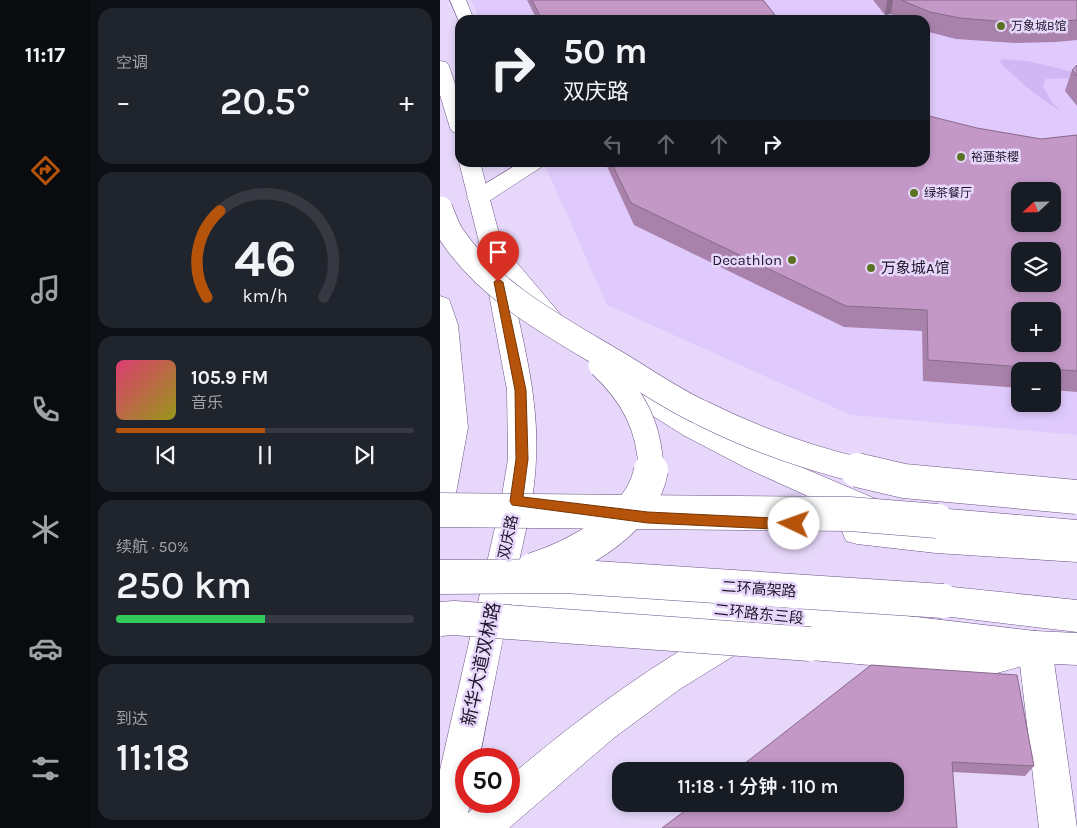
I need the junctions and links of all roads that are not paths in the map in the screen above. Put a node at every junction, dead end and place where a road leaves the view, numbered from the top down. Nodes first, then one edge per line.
1 (458, 0) edge
2 (464, 15) edge
3 (440, 66) edge
4 (455, 112) edge
5 (470, 167) edge
6 (528, 167) edge
7 (478, 198) junction
8 (440, 209) edge
9 (491, 246) junction
10 (440, 305) edge
11 (562, 331) junction
12 (1077, 497) edge
13 (440, 500) edge
14 (516, 501) junction
15 (1077, 533) edge
16 (936, 539) junction
17 (1077, 548) edge
18 (440, 577) edge
19 (497, 588) junction
20 (440, 592) edge
21 (440, 596) edge
22 (776, 615) junction
23 (1077, 616) edge
24 (440, 618) edge
25 (1035, 647) junction
26 (1077, 649) edge
27 (446, 828) edge
28 (480, 828) edge
29 (1058, 828) edge

1 - 2 main road
3 - 4 main road
5 - 7 main road, 双庆路
6 - 7 main road
7 - 9 main road, 双庆路
8 - 11 main road, bridge
9 - 14 main road, 双庆路
9 - 16 main road
10 - 13 main road
11 - 12 main road, bridge
11 - 21 main road, bridge
13 - 14 main road
13 - 15 main road, bridge
14 - 16 main road
14 - 19 main road, 双庆路
16 - 17 main road
18 - 23 main road, 二环高架路, bridge
19 - 20 main road, 二环路东三段
19 - 22 main road, 二环路东三段
19 - 27 main road, 新华大道双林路
22 - 25 main road, 二环路东三段
22 - 28 main road
24 - 25 main road, bridge
25 - 26 main road, 二环路东三段
25 - 29 main road

